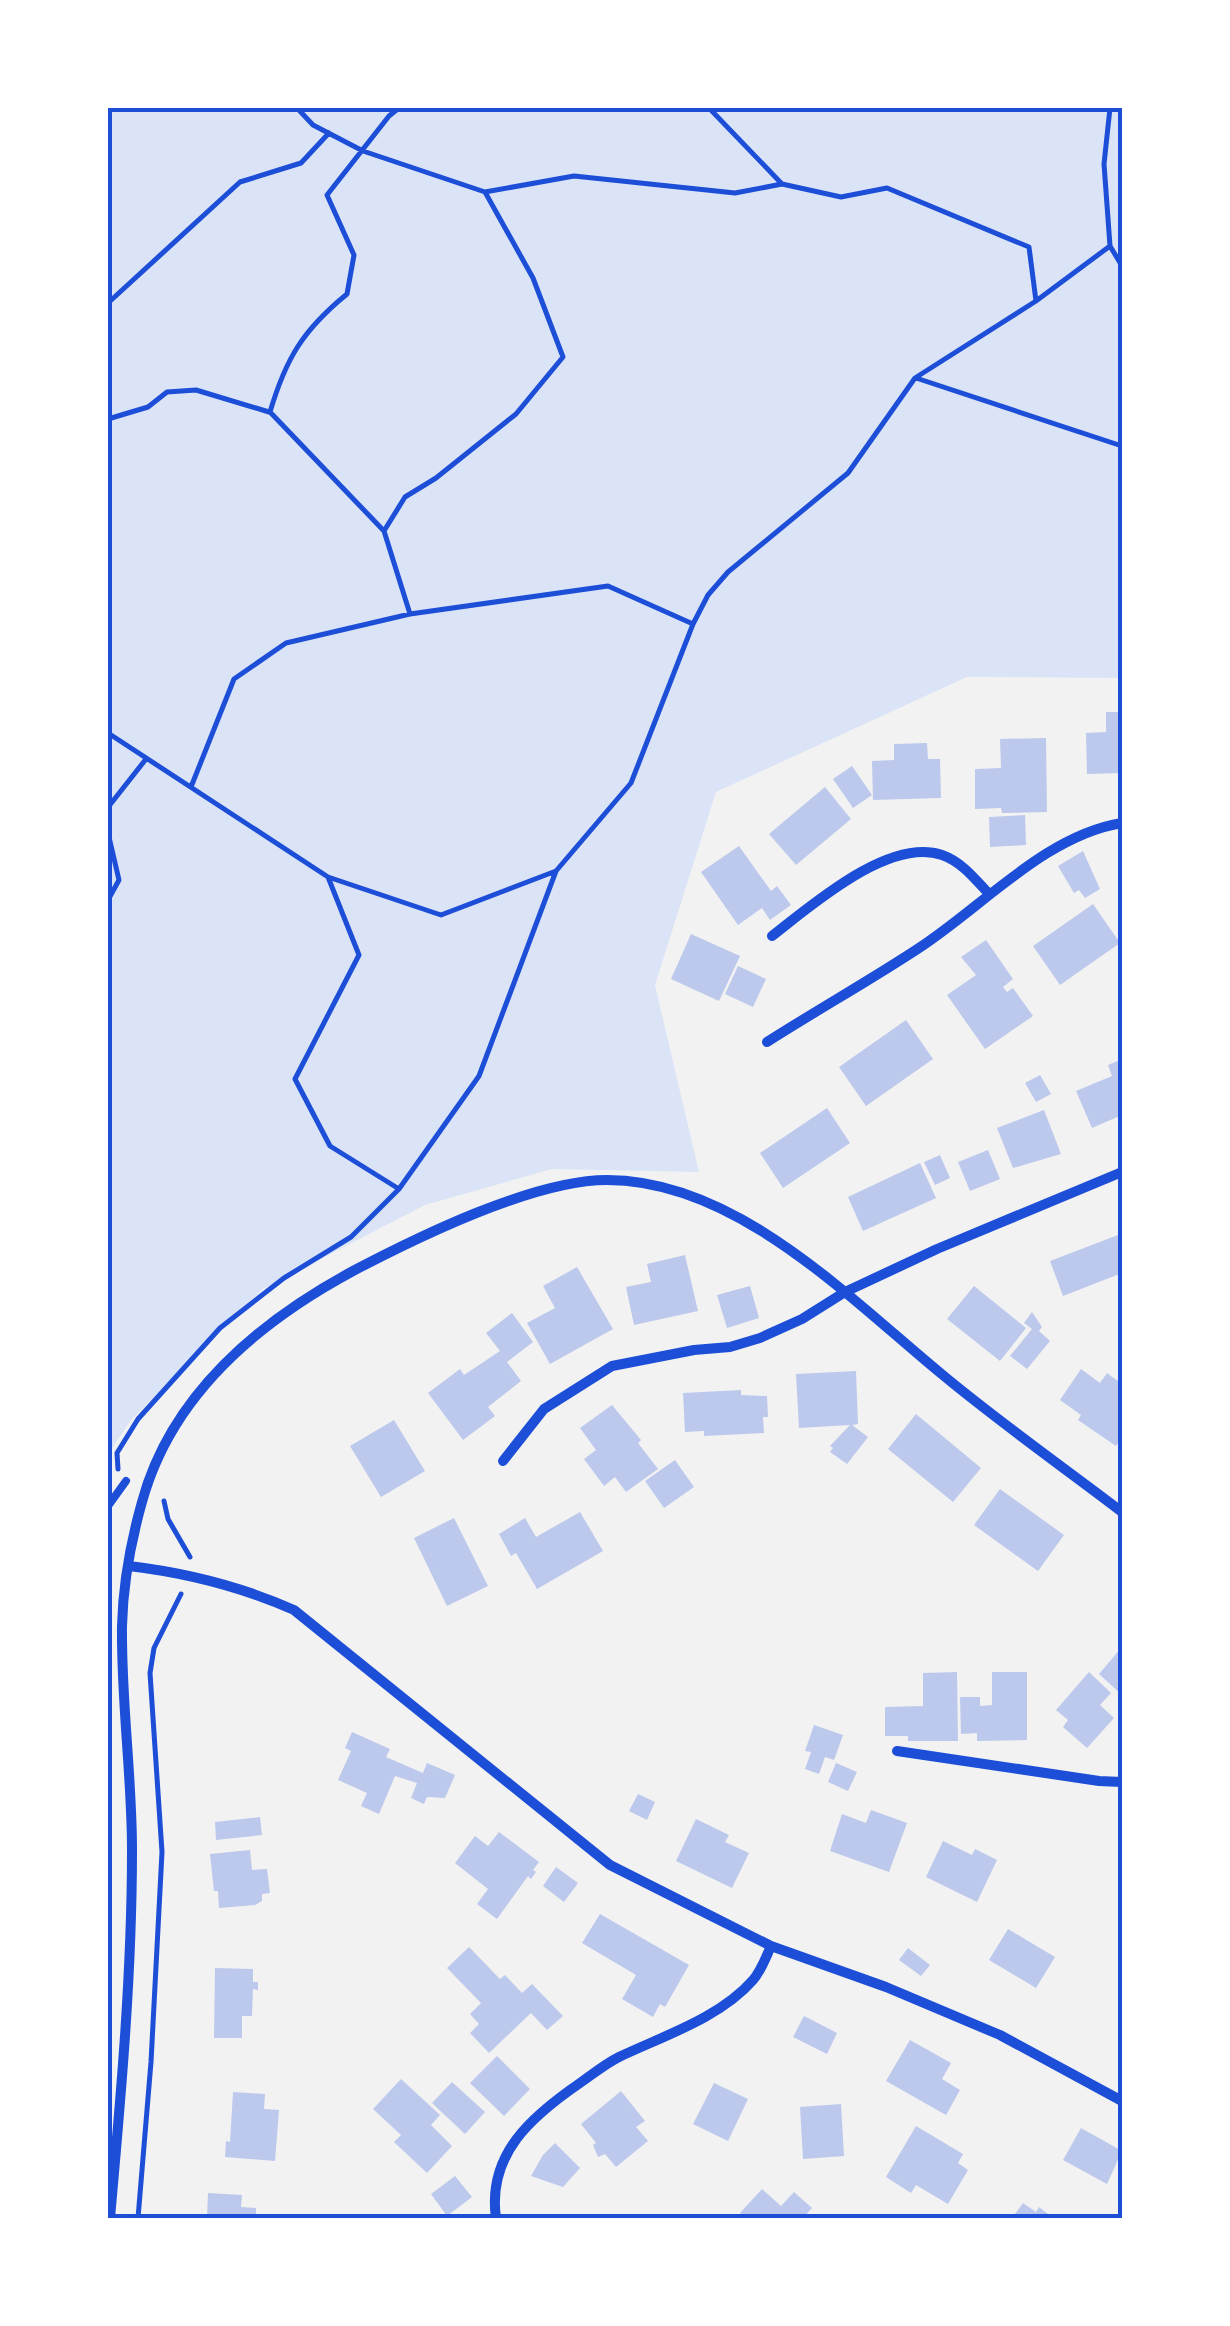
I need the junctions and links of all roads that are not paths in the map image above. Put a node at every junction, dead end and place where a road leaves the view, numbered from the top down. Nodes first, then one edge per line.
1 (1122, 823) edge
2 (989, 894) junction
3 (772, 936) dead end
4 (767, 1042) dead end
5 (1122, 1172) edge
6 (845, 1292) junction
7 (503, 1461) dead end
8 (126, 1481) road end
9 (108, 1506) edge
10 (1122, 1512) edge
11 (129, 1566) junction
12 (897, 1751) dead end
13 (1122, 1782) edge
14 (771, 1946) junction
15 (1122, 2102) edge
16 (110, 2218) edge
17 (496, 2218) edge

1 - 2 street
2 - 3 street
2 - 4 street
5 - 6 street
6 - 7 street
6 - 10 street
6 - 11 street
8 - 9 lane
11 - 14 street
11 - 16 street
12 - 13 street
14 - 15 street
14 - 17 street

